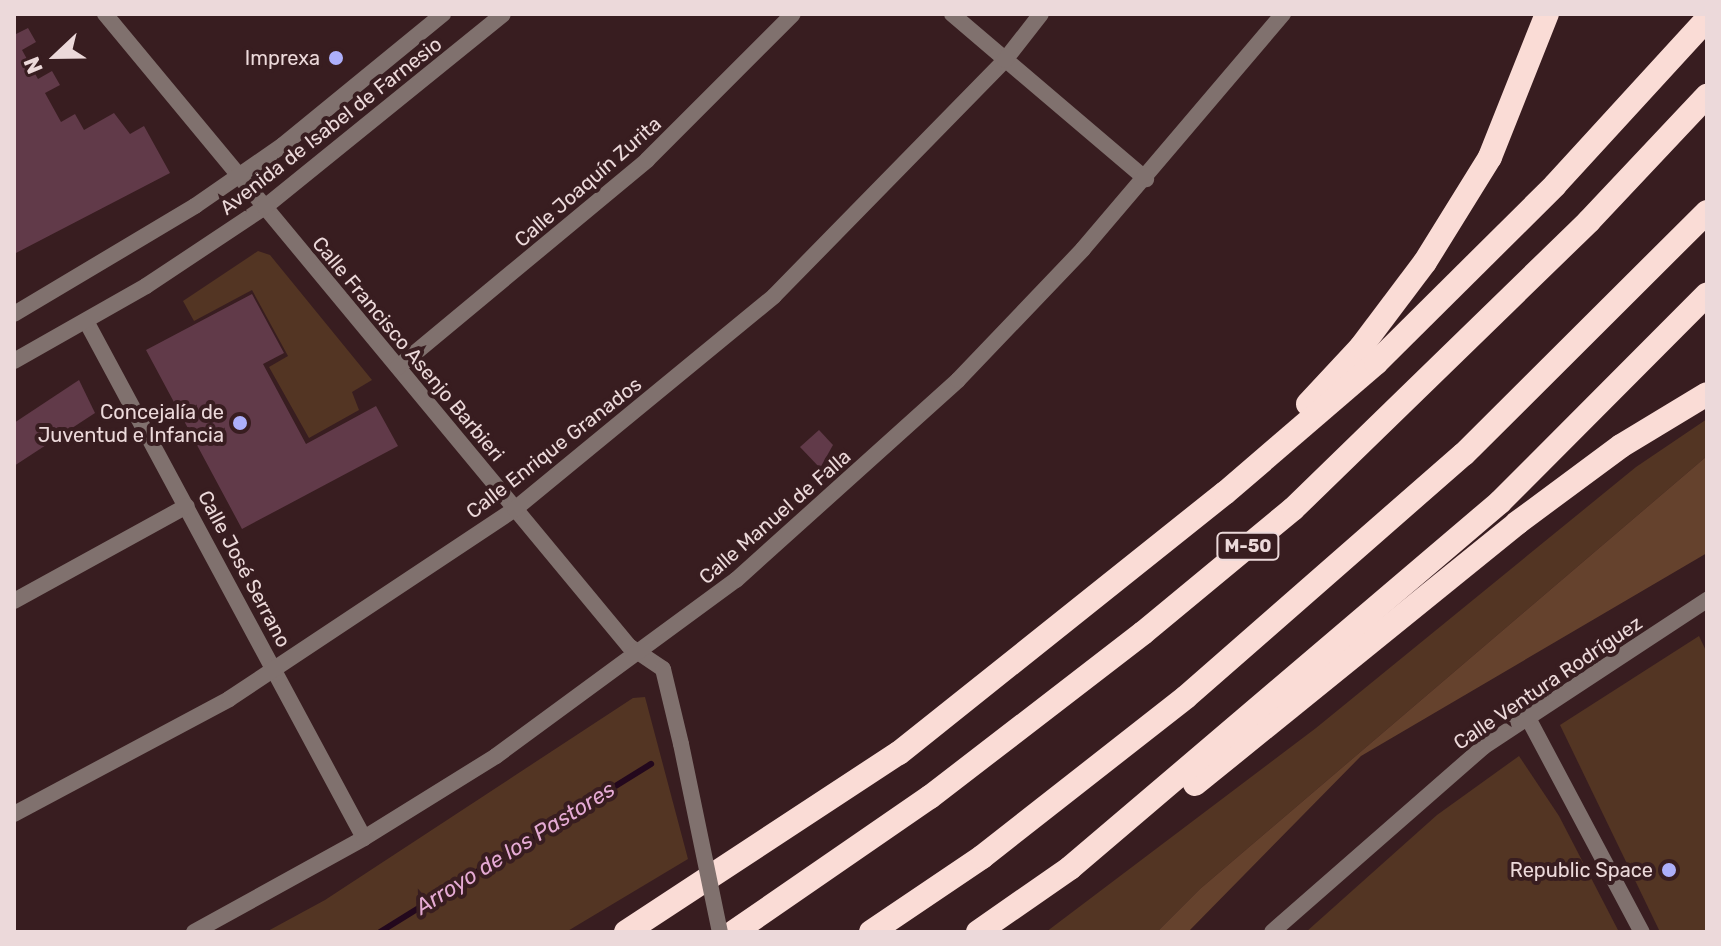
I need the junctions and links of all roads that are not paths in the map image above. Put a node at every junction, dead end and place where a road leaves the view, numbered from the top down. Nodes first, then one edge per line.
1 (105, 14) edge
2 (443, 14) edge
3 (503, 14) edge
4 (793, 14) edge
5 (952, 14) edge
6 (1041, 14) edge
7 (1283, 14) edge
8 (1547, 14) edge
9 (1707, 19) edge
10 (1005, 60) junction
11 (1707, 96) edge
12 (239, 175) junction
13 (1146, 179) junction
14 (265, 207) junction
15 (1707, 212) edge
16 (1707, 294) edge
17 (14, 314) edge
18 (86, 321) junction
19 (14, 361) edge
20 (398, 367) junction
21 (1707, 394) edge
22 (1225, 493) junction
23 (187, 506) junction
24 (515, 509) junction
25 (1707, 600) edge
26 (14, 601) edge
27 (641, 652) junction
28 (276, 670) junction
29 (1528, 718) junction
30 (14, 814) edge
31 (364, 838) junction
32 (1070, 868) junction
33 (194, 932) edge
34 (626, 932) edge
35 (720, 932) edge
36 (734, 932) edge
37 (871, 932) edge
38 (978, 932) edge
39 (1272, 932) edge
40 (1642, 932) edge

1 - 12 street, Calle Francisco Asenjo Barbieri
2 - 12 street, Avenida de Isabel de Farnesio
3 - 14 street, Avenida de Isabel de Farnesio
4 - 20 street, Calle Joaquín Zurita
5 - 10 street
6 - 10 street, Calle Enrique Granados
7 - 13 street, Calle Manuel de Falla
8 - 22 highway
9 - 22 highway
10 - 13 street
10 - 24 street, Calle Enrique Granados
11 - 36 highway, M-50
12 - 14 street, Calle Francisco Asenjo Barbieri
12 - 17 street, Avenida de Isabel de Farnesio
13 - 27 street, Calle Manuel de Falla
14 - 18 street, Avenida de Isabel de Farnesio
14 - 20 street, Calle Francisco Asenjo Barbieri
15 - 37 highway
16 - 32 highway
18 - 19 street, Avenida de Isabel de Farnesio
18 - 23 street, Calle José Serrano
20 - 24 street, Calle Francisco Asenjo Barbieri
21 - 32 highway
22 - 34 highway
23 - 26 street
23 - 28 street, Calle José Serrano
24 - 27 street, Calle Francisco Asenjo Barbieri
24 - 28 street, Calle Enrique Granados
25 - 29 street, Calle Ventura Rodríguez
27 - 31 street, Calle Manuel de Falla
27 - 35 street, Calle Francisco Asenjo Barbieri, bridge
28 - 30 street, Calle Enrique Granados
28 - 31 street, Calle José Serrano
29 - 39 street, Calle Ventura Rodríguez
29 - 40 street
31 - 33 street, Calle Manuel de Falla
32 - 38 highway

